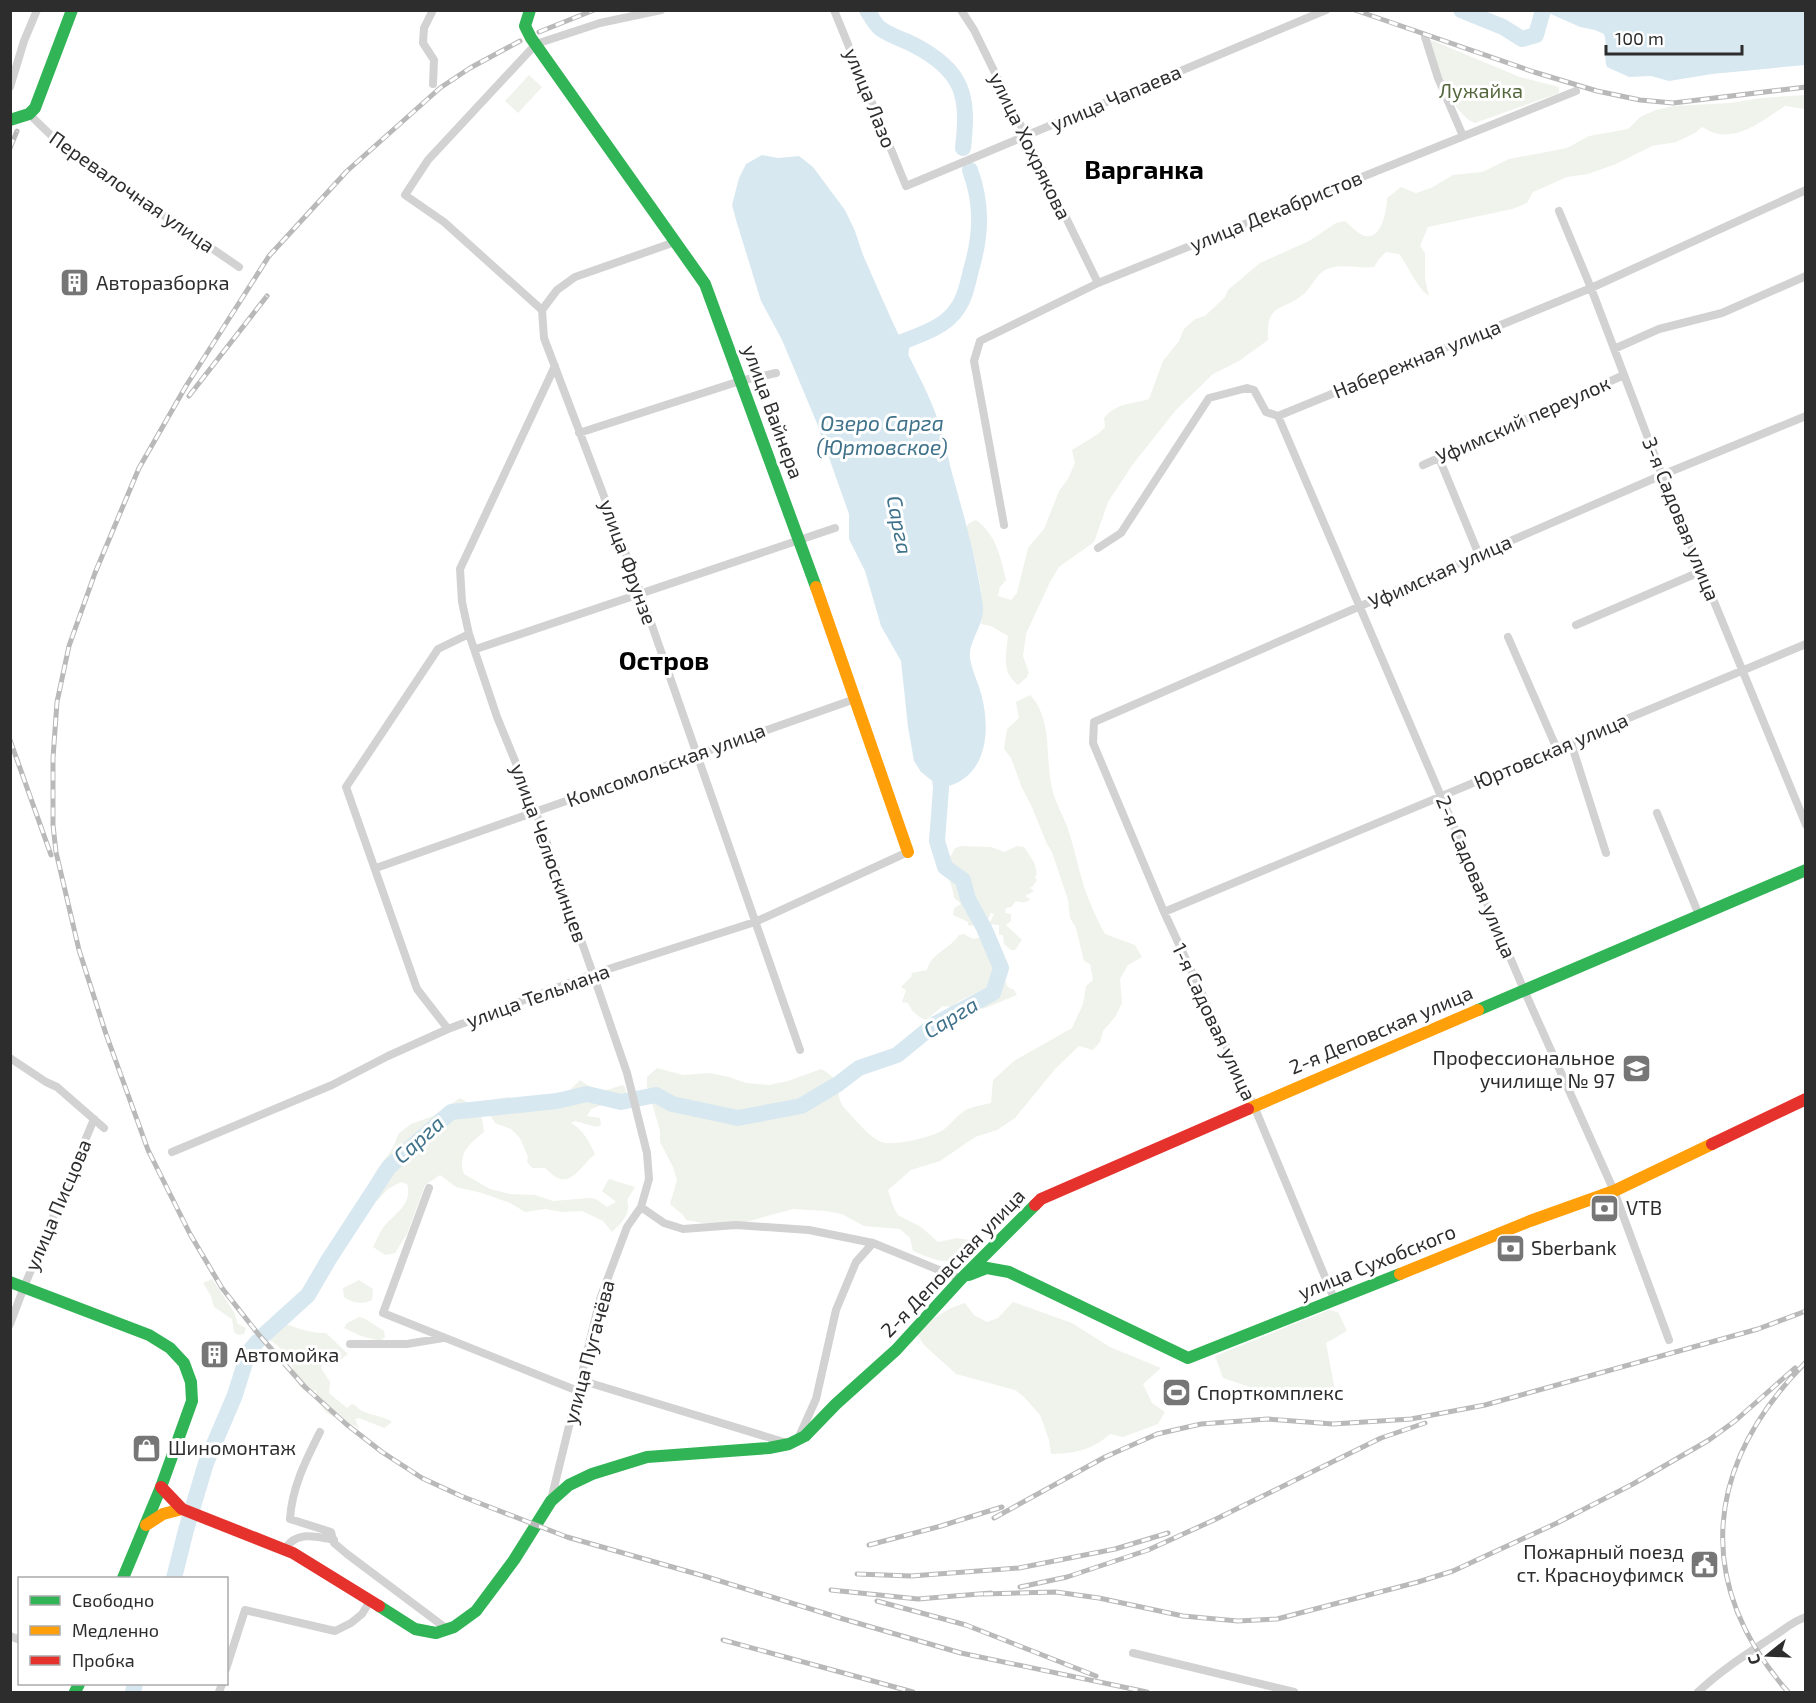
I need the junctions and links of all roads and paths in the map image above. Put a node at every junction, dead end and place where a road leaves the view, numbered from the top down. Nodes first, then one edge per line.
1 (37, 10) edge
2 (72, 10) edge
3 (433, 10) edge
4 (530, 10) edge
5 (661, 10) edge
6 (834, 10) edge
7 (961, 10) edge
8 (1326, 10) edge
9 (1425, 37) dead end
10 (536, 44) junction
11 (433, 84) dead end
12 (10, 87) edge
13 (1575, 91) dead end
14 (28, 114) junction
15 (10, 120) edge
16 (1025, 136) junction
17 (1463, 136) junction
18 (906, 186) joint
19 (1806, 190) edge
20 (1559, 211) dead end
21 (675, 242) junction
22 (239, 267) dead end
23 (1806, 276) edge
24 (1098, 283) junction
25 (1591, 288) junction
26 (542, 310) junction
27 (1614, 349) junction
28 (555, 366) junction
29 (776, 373) dead end
30 (1624, 375) junction
31 (740, 381) junction
32 (1278, 416) junction
33 (1806, 416) edge
34 (579, 433) junction
35 (1439, 458) junction
36 (1423, 465) dead end
37 (1662, 475) junction
38 (1004, 525) dead end
39 (835, 528) dead end
40 (800, 540) junction
41 (1098, 548) dead end
42 (1479, 555) junction
43 (1702, 572) junction
44 (641, 594) junction
45 (1360, 607) junction
46 (1576, 625) dead end
47 (469, 634) junction
48 (1508, 636) dead end
49 (1806, 644) edge
50 (476, 649) junction
51 (1743, 672) junction
52 (855, 699) junction
53 (1093, 743) joint
54 (1571, 743) junction
55 (1557, 749) junction
56 (696, 755) junction
57 (1441, 797) junction
58 (536, 812) junction
59 (1657, 813) dead end
60 (1806, 825) edge
61 (908, 852) joint
62 (1606, 853) dead end
63 (376, 868) junction
64 (1806, 870) edge
65 (1164, 912) junction
66 (1699, 915) junction
67 (755, 922) junction
68 (593, 974) junction
69 (1524, 990) junction
70 (448, 1029) junction
71 (800, 1050) dead end
72 (10, 1058) edge
73 (1806, 1099) edge
74 (1254, 1106) junction
75 (94, 1119) junction
76 (104, 1128) dead end
77 (172, 1152) dead end
78 (429, 1188) dead end
79 (1614, 1191) junction
80 (641, 1207) junction
81 (873, 1243) junction
82 (961, 1278) junction
83 (10, 1282) edge
84 (24, 1287) junction
85 (1335, 1301) junction
86 (10, 1324) edge
87 (444, 1338) junction
88 (1669, 1340) dead end
89 (350, 1344) dead end
90 (580, 1380) junction
91 (578, 1391) junction
92 (320, 1432) dead end
93 (794, 1442) junction
94 (161, 1487) junction
95 (551, 1501) junction
96 (182, 1509) junction
97 (146, 1526) junction
98 (334, 1540) junction
99 (285, 1549) junction
100 (123, 1577) edge
101 (370, 1601) junction
102 (1806, 1617) edge
103 (447, 1629) junction
104 (1133, 1653) dead end
105 (228, 1662) edge
106 (1294, 1692) edge
107 (1698, 1692) edge

1 - 12 street
2 - 14 street
3 - 11 street
4 - 10 street, улица Вайнера
5 - 10 street
6 - 18 street, улица Лазо
7 - 16 street, улица Хохрякова
8 - 16 street, улица Чапаева
9 - 17 street
10 - 21 street, улица Вайнера
10 - 26 street
13 - 17 street, улица Декабристов
14 - 15 street
14 - 22 street, Перевалочная улица
16 - 18 street, улица Чапаева
16 - 24 street, улица Хохрякова
17 - 24 street, улица Декабристов
19 - 25 street, Набережная улица
20 - 25 street, 3-я Садовая улица
21 - 26 street
21 - 31 street, улица Вайнера
23 - 27 street
24 - 38 street, улица Декабристов
25 - 27 street, 3-я Садовая улица
25 - 32 street, Набережная улица
26 - 28 street, улица Фрунзе
27 - 30 street, 3-я Садовая улица
28 - 34 street, улица Фрунзе
28 - 47 street, улица Челюскинцев
29 - 31 street
30 - 35 street, Уфимский переулок
30 - 37 street, 3-я Садовая улица
31 - 34 street
31 - 40 street, улица Вайнера
32 - 41 street
32 - 45 street, 2-я Садовая улица
33 - 37 street, Уфимская улица
34 - 44 street, улица Фрунзе
35 - 36 street, Уфимский переулок
35 - 42 street
37 - 42 street, Уфимская улица
37 - 43 street, 3-я Садовая улица
39 - 40 street
40 - 44 street
40 - 52 street, улица Вайнера
42 - 45 street, Уфимская улица
43 - 46 street
43 - 51 street, 3-я Садовая улица
44 - 50 street
44 - 56 street, улица Фрунзе
45 - 53 street, Уфимская улица
45 - 57 street, 2-я Садовая улица
47 - 50 street, улица Челюскинцев
47 - 63 street
48 - 55 street
49 - 51 street, Юртовская улица
50 - 58 street, улица Челюскинцев
51 - 54 street, Юртовская улица
51 - 60 street, 3-я Садовая улица
52 - 56 street, Комсомольская улица
52 - 61 street, улица Вайнера
53 - 65 street, 1-я Садовая улица
54 - 55 street, Юртовская улица
54 - 62 street
55 - 57 street, Юртовская улица
56 - 58 street, Комсомольская улица
56 - 67 street, улица Фрунзе
57 - 65 street, Юртовская улица
57 - 69 street, 2-я Садовая улица
58 - 63 street, Комсомольская улица
58 - 68 street, улица Челюскинцев
59 - 66 street
61 - 67 street, улица Тельмана
63 - 70 street
64 - 66 street, 2-я Деповская улица
65 - 74 street, 1-я Садовая улица
66 - 69 street, 2-я Деповская улица
67 - 68 street, улица Тельмана
67 - 71 street, улица Фрунзе
68 - 70 street, улица Тельмана
68 - 80 street, улица Челюскинцев
69 - 74 street, 2-я Деповская улица
69 - 79 street, 2-я Садовая улица
70 - 77 street, улица Тельмана
72 - 75 street
73 - 79 street, улица Сухобского
74 - 82 street, 2-я Деповская улица
74 - 85 street, 1-я Садовая улица
75 - 76 street
75 - 84 street, улица Писцова
78 - 87 street
79 - 85 street, улица Сухобского
79 - 88 street, 2-я Садовая улица
80 - 81 street
80 - 90 street, улица Пугачёва
81 - 82 street
81 - 93 street
82 - 85 street, улица Сухобского
82 - 93 street, 2-я Деповская улица
83 - 84 street
84 - 86 street, улица Писцова
84 - 94 street
87 - 89 street
87 - 91 street
90 - 91 street, улица Пугачёва
90 - 93 street
91 - 95 street, улица Пугачёва
92 - 98 street
93 - 95 street
94 - 96 street
94 - 97 street
95 - 103 street
96 - 97 street
96 - 99 street
97 - 100 street
98 - 99 street
98 - 103 street
99 - 101 street
101 - 103 street
101 - 105 street
102 - 107 street
104 - 106 street

